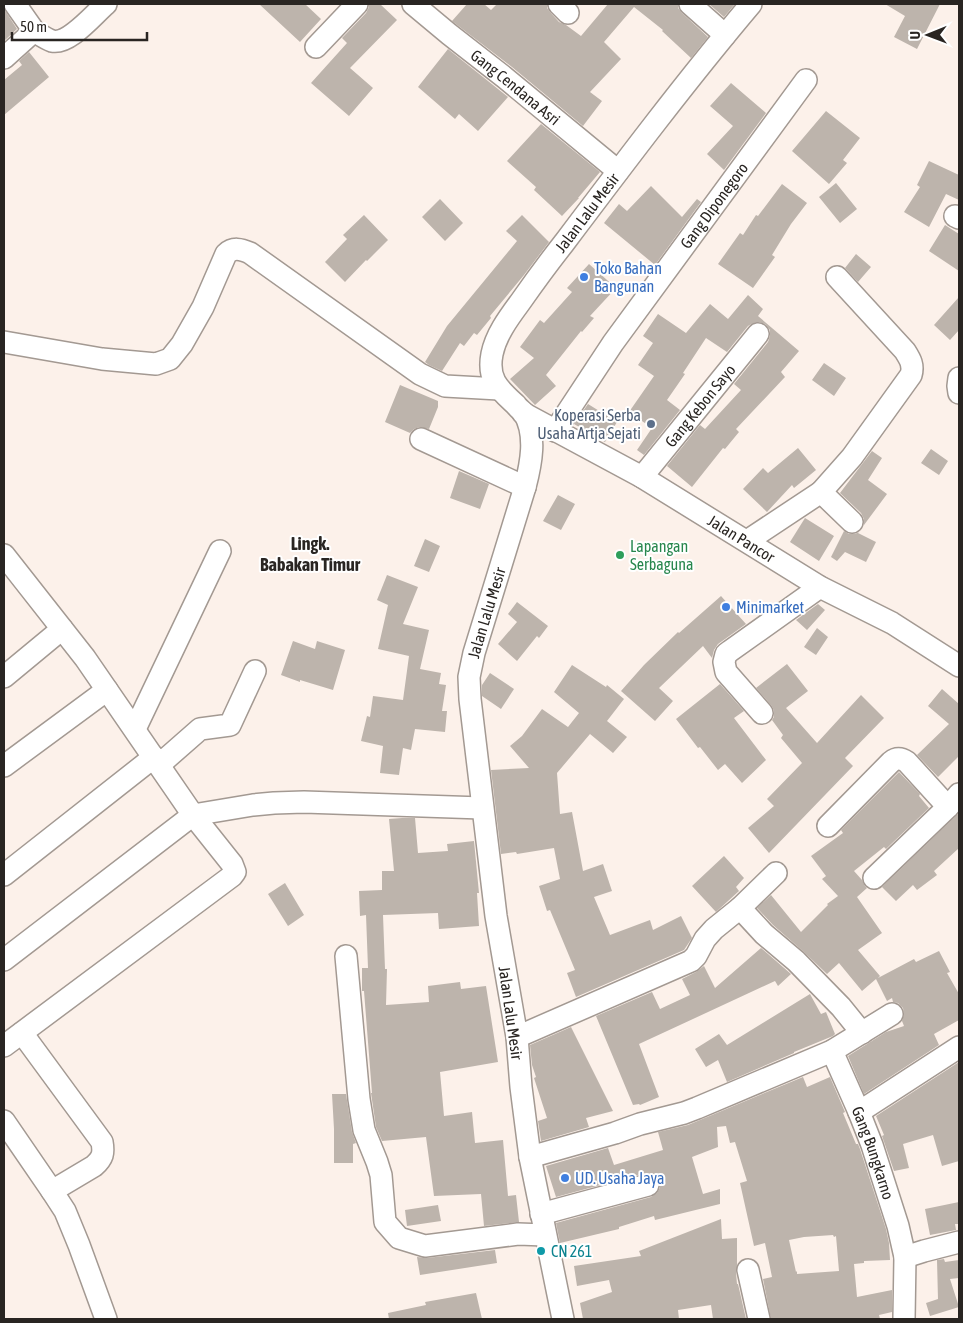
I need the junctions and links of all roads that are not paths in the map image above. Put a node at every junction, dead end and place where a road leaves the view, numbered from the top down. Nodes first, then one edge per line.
1 (15, 4) edge
2 (106, 4) edge
3 (357, 4) edge
4 (414, 4) edge
5 (690, 4) edge
6 (751, 4) edge
7 (34, 31) junction
8 (725, 35) junction
9 (316, 47) dead end
10 (4, 58) edge
11 (806, 80) dead end
12 (618, 170) junction
13 (837, 277) dead end
14 (758, 334) dead end
15 (4, 342) edge
16 (959, 378) edge
17 (499, 389) junction
18 (959, 393) edge
19 (524, 413) junction
20 (556, 431) junction
21 (421, 438) dead end
22 (642, 477) junction
23 (525, 487) junction
24 (821, 492) junction
25 (852, 522) dead end
26 (746, 541) junction
27 (220, 551) dead end
28 (4, 555) edge
29 (11, 579) edge
30 (820, 587) junction
31 (62, 629) junction
32 (959, 666) edge
33 (255, 671) dead end
34 (4, 676) edge
35 (108, 690) junction
36 (762, 714) dead end
37 (134, 729) junction
38 (156, 761) junction
39 (4, 766) edge
40 (954, 800) edge
41 (482, 808) junction
42 (193, 815) junction
43 (828, 826) dead end
44 (776, 873) dead end
45 (4, 875) edge
46 (874, 878) dead end
47 (740, 908) junction
48 (346, 956) dead end
49 (4, 960) edge
50 (892, 1014) dead end
51 (862, 1032) junction
52 (22, 1033) junction
53 (517, 1037) junction
54 (4, 1046) edge
55 (959, 1046) edge
56 (832, 1051) junction
57 (859, 1112) junction
58 (4, 1121) edge
59 (530, 1157) junction
60 (648, 1185) dead end
61 (52, 1191) junction
62 (541, 1214) junction
63 (545, 1235) junction
64 (959, 1242) edge
65 (904, 1257) junction
66 (748, 1270) dead end
67 (106, 1319) edge
68 (563, 1319) edge
69 (759, 1319) edge
70 (904, 1319) edge

1 - 7 street
2 - 7 street
3 - 9 street
4 - 12 street, Gang Cendana Asri
5 - 8 street
6 - 8 street, Jalan Lalu Mesir
7 - 10 street
8 - 12 street, Jalan Lalu Mesir
11 - 20 street, Gang Diponegoro
12 - 17 street, Jalan Lalu Mesir
13 - 24 street
14 - 22 street, Gang Kebon Sayo
15 - 17 street
16 - 18 street
17 - 19 street, Jalan Lalu Mesir
19 - 20 street, Jalan Pancor
19 - 23 street, Jalan Lalu Mesir
20 - 22 street, Jalan Pancor
21 - 23 street
22 - 26 street, Jalan Pancor
23 - 41 street, Jalan Lalu Mesir
24 - 25 street
24 - 26 street
26 - 30 street, Jalan Pancor
27 - 37 street
28 - 29 street
29 - 31 street
30 - 32 street, Jalan Pancor
30 - 36 street
31 - 34 street
31 - 35 street
33 - 38 street
35 - 37 street
35 - 39 street
37 - 38 street
38 - 42 street
38 - 45 street
40 - 43 street
40 - 46 street
41 - 42 street
41 - 53 street, Jalan Lalu Mesir
42 - 49 street
42 - 52 street
44 - 47 street
47 - 51 street
47 - 53 street
48 - 63 street
50 - 51 street
51 - 56 street
52 - 54 street
52 - 61 street
53 - 59 street, Jalan Lalu Mesir
55 - 57 street
56 - 57 street, Gang Bungkarno
56 - 59 street
57 - 65 street, Gang Bungkarno
58 - 61 street
59 - 62 street, Jalan Lalu Mesir
60 - 62 street
61 - 67 street
62 - 63 street, Jalan Lalu Mesir
63 - 68 street, Jalan Lalu Mesir
64 - 65 street
65 - 70 street, Gang Bungkarno
66 - 69 street

